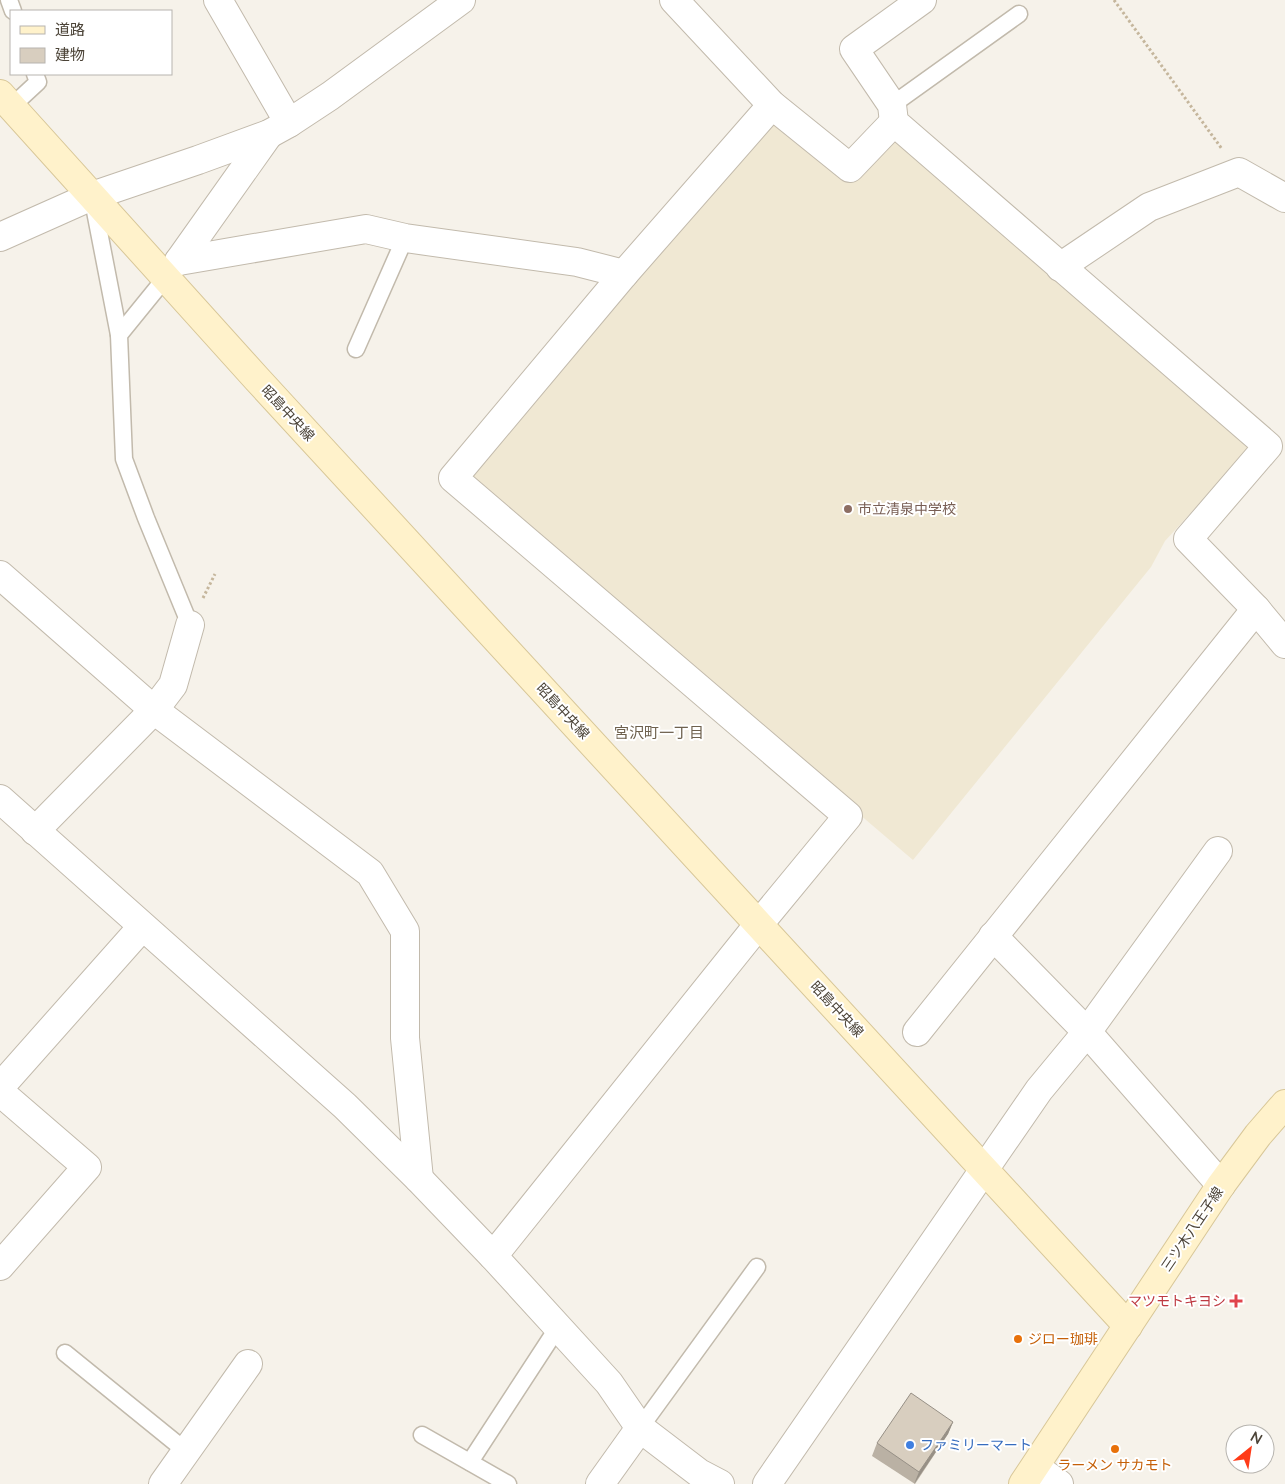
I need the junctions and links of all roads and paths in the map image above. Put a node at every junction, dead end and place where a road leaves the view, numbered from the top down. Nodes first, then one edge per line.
1 (218, 0) edge
2 (461, 0) edge
3 (674, 0) edge
4 (922, 0) edge
5 (1114, 0) edge
6 (1019, 14) dead end
7 (35, 75) edge
8 (6, 100) edge
9 (772, 105) junction
10 (893, 113) junction
11 (279, 129) junction
12 (1239, 172) junction
13 (92, 196) junction
14 (1285, 198) edge
15 (0, 236) edge
16 (405, 238) junction
17 (1060, 267) junction
18 (172, 270) junction
19 (624, 274) junction
20 (119, 335) junction
21 (356, 349) dead end
22 (0, 575) edge
23 (1256, 610) junction
24 (190, 626) joint
25 (1285, 644) edge
26 (154, 710) junction
27 (0, 799) edge
28 (35, 831) junction
29 (1218, 851) dead end
30 (759, 924) junction
31 (142, 927) junction
32 (993, 936) junction
33 (917, 1032) dead end
34 (1087, 1032) junction
35 (0, 1087) edge
36 (1285, 1089) edge
37 (0, 1092) edge
38 (1285, 1104) edge
39 (1258, 1135) junction
40 (984, 1169) junction
41 (419, 1179) junction
42 (1221, 1184) junction
43 (493, 1256) junction
44 (0, 1266) edge
45 (757, 1267) dead end
46 (1128, 1326) junction
47 (558, 1327) junction
48 (65, 1353) dead end
49 (248, 1364) dead end
50 (640, 1428) junction
51 (422, 1435) dead end
52 (187, 1452) junction
53 (470, 1462) junction
54 (1029, 1475) edge
55 (163, 1484) edge
56 (508, 1484) edge
57 (600, 1484) edge
58 (720, 1484) edge
59 (768, 1484) edge
60 (1059, 1484) edge

1 - 11 street
2 - 11 street
3 - 9 street
4 - 10 street
5 - 12 path
6 - 10 lane
7 - 8 lane
8 - 13 street, 昭島中央線
9 - 10 street
9 - 19 street
10 - 17 street
11 - 13 street
11 - 18 street
12 - 14 street
12 - 17 street
13 - 15 street
13 - 18 street, 昭島中央線
13 - 20 lane
16 - 18 street
16 - 19 street
16 - 21 lane
17 - 23 street
18 - 20 lane
18 - 30 street, 昭島中央線
19 - 30 street
20 - 24 lane
22 - 26 street
23 - 25 street
23 - 32 street
24 - 26 street
26 - 28 street
26 - 41 street
27 - 28 street
28 - 31 street
29 - 34 street
30 - 40 street, 昭島中央線
30 - 43 street
31 - 35 street
31 - 41 street
32 - 33 street
32 - 34 street
34 - 40 street
34 - 42 street
36 - 39 street
37 - 44 street
38 - 39 street, 三ツ木八王子線
39 - 42 street, 三ツ木八王子線
40 - 46 street, 昭島中央線
40 - 59 street
41 - 43 street
42 - 46 street, 三ツ木八王子線
43 - 47 street
45 - 50 lane
46 - 54 street, 三ツ木八王子線
47 - 50 street
47 - 53 lane
48 - 52 lane
49 - 52 street
50 - 57 street
50 - 58 street
51 - 53 lane
52 - 55 street
53 - 56 lane
54 - 60 street

